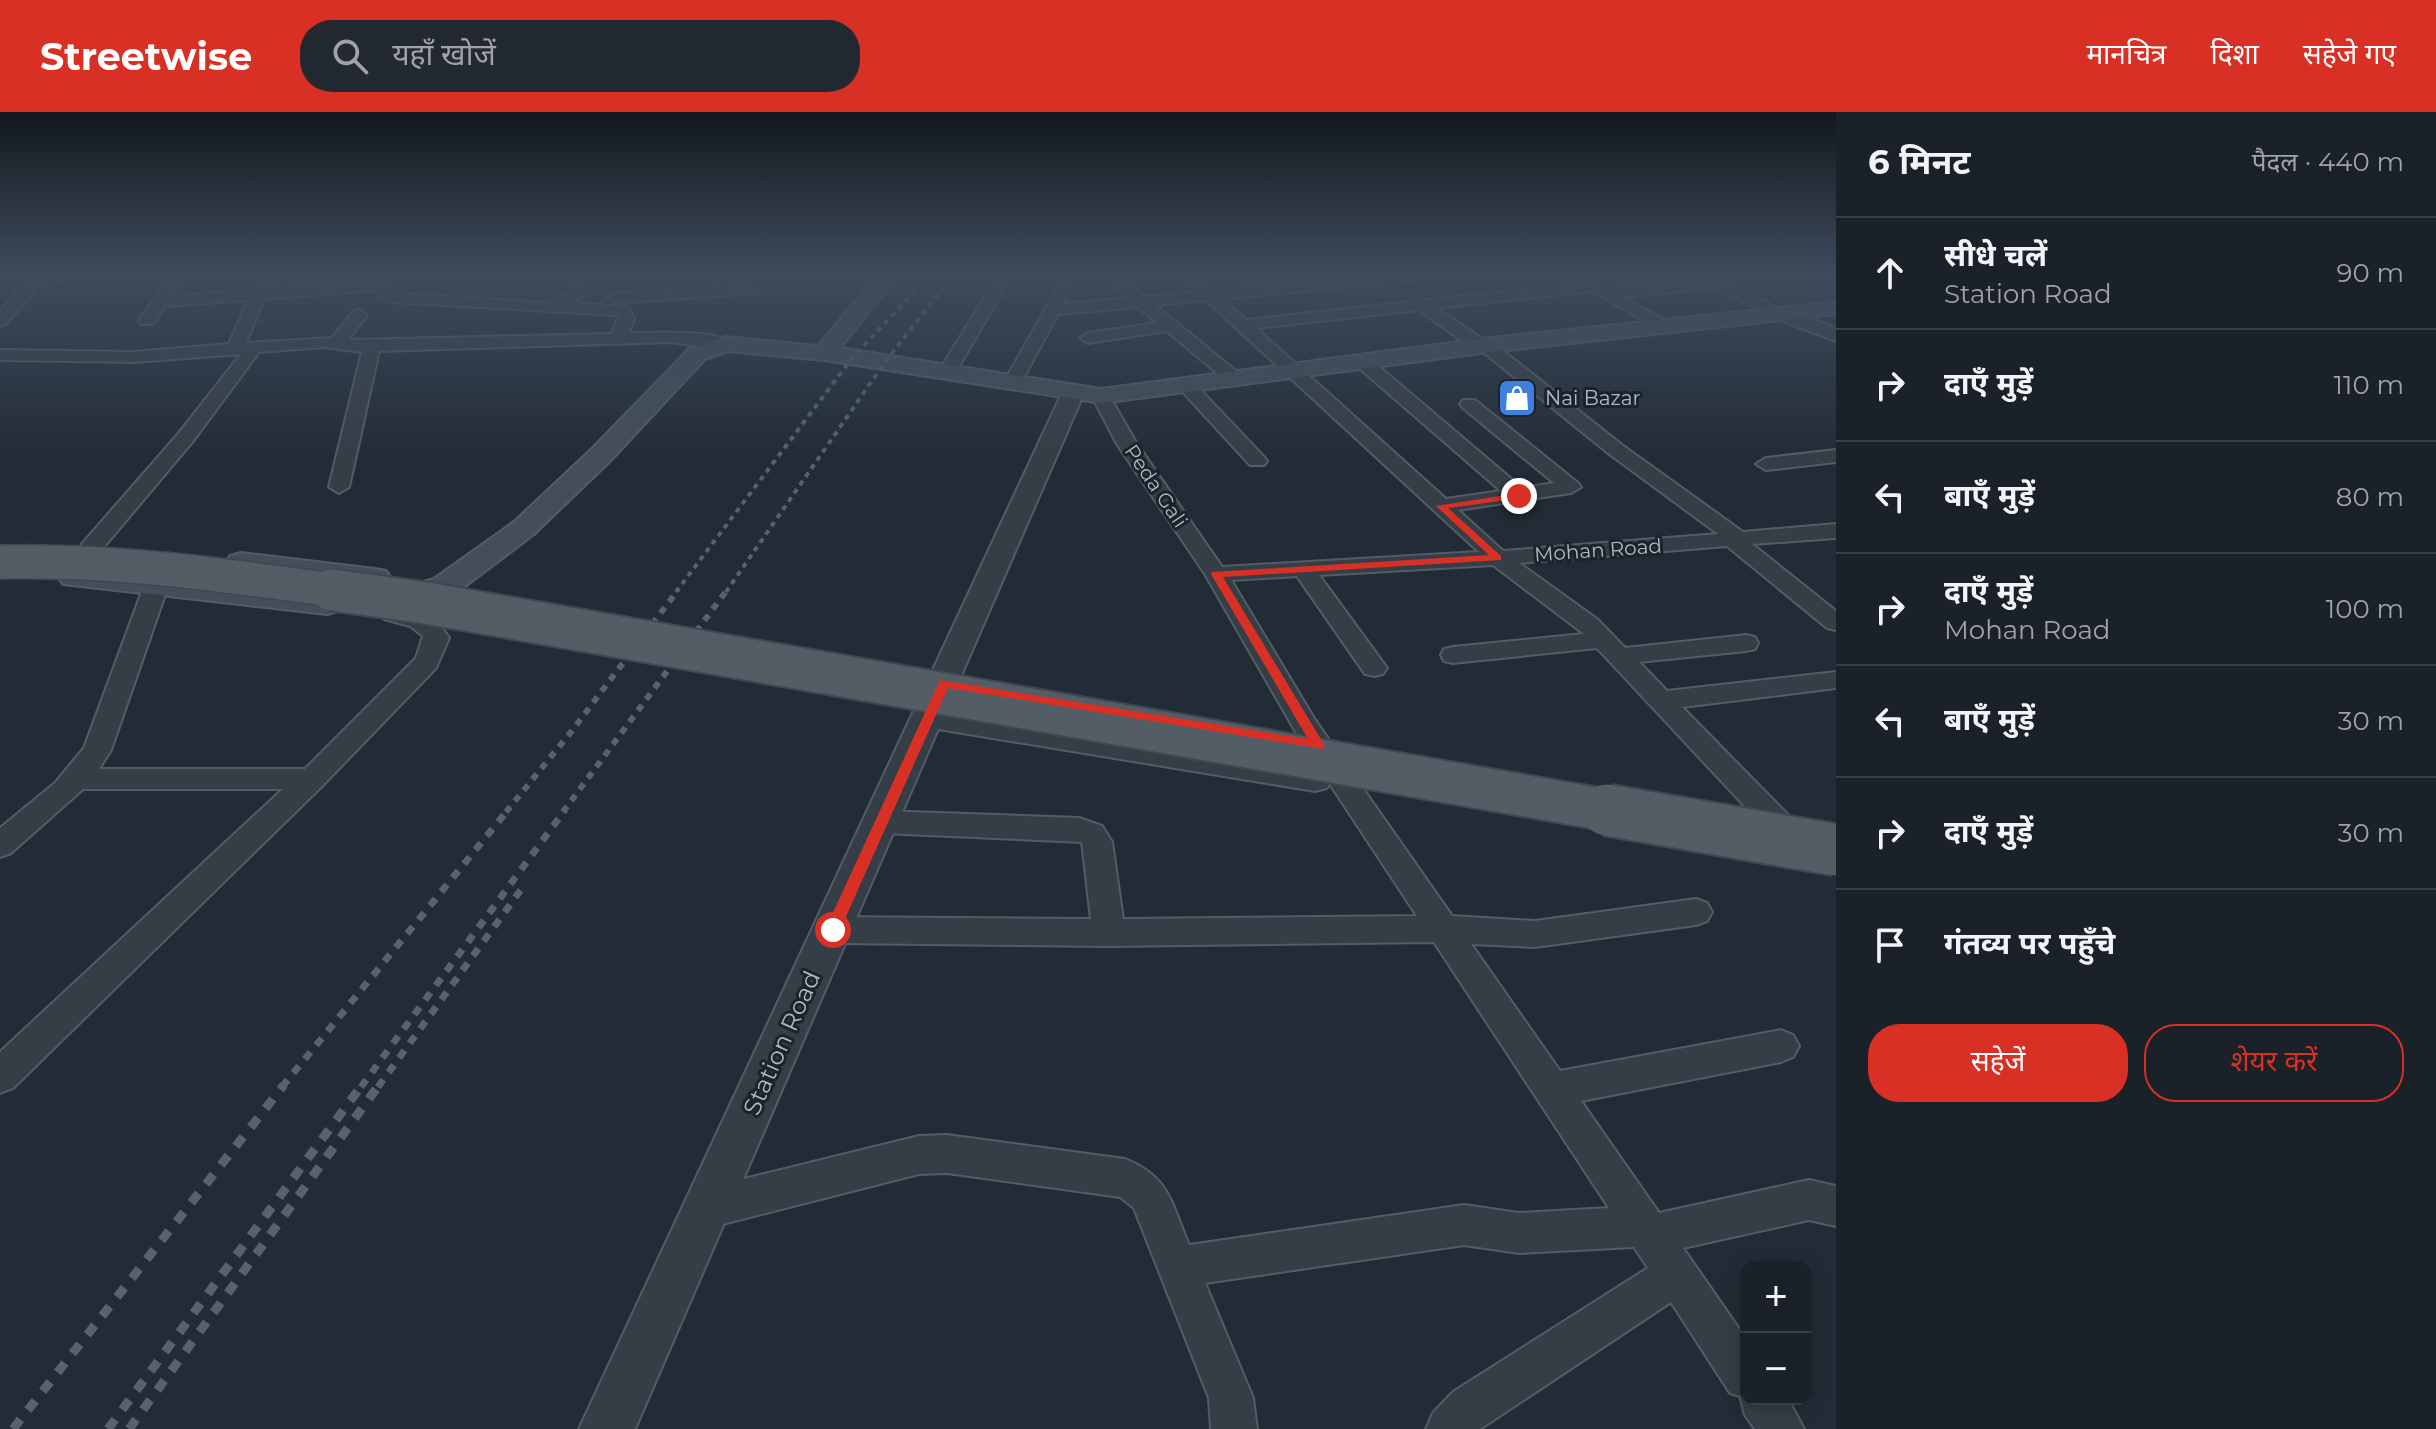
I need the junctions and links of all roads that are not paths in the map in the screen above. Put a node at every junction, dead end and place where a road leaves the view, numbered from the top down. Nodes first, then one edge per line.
1 (247, 335) edge
2 (343, 335) edge
3 (534, 335) edge
4 (838, 335) edge
5 (969, 335) edge
6 (1039, 335) edge
7 (1105, 335) edge
8 (1181, 335) edge
9 (1253, 335) edge
10 (1468, 335) edge
11 (1584, 335) edge
12 (619, 338) joint
13 (1088, 338) dead end
14 (531, 340) junction
15 (337, 343) junction
16 (726, 344) junction
17 (372, 346) junction
18 (1484, 346) junction
19 (244, 349) junction
20 (824, 353) junction
21 (0, 355) edge
22 (1364, 363) junction
23 (948, 371) junction
24 (1294, 373) junction
25 (1236, 380) junction
26 (1013, 382) junction
27 (1187, 386) junction
28 (1087, 394) junction
29 (1469, 404) dead end
30 (1836, 456) edge
31 (1257, 461) dead end
32 (1766, 464) dead end
33 (339, 487) dead end
34 (1519, 496) junction
35 (1441, 506) junction
36 (1836, 531) edge
37 (1735, 539) junction
38 (90, 549) junction
39 (1498, 558) junction
40 (1, 569) edge
41 (1303, 569) junction
42 (1216, 574) junction
43 (156, 586) junction
44 (445, 586) junction
45 (360, 607) junction
46 (1836, 623) edge
47 (1746, 643) dead end
48 (1612, 648) junction
49 (1453, 655) dead end
50 (1374, 668) dead end
51 (1836, 680) edge
52 (937, 700) junction
53 (1663, 700) junction
54 (1318, 746) junction
55 (77, 779) junction
56 (312, 779) junction
57 (1344, 784) junction
58 (882, 822) junction
59 (1778, 823) junction
60 (1836, 834) edge
61 (0, 845) edge
62 (1836, 850) edge
63 (1836, 869) edge
64 (1696, 912) dead end
65 (1442, 929) junction
66 (833, 930) junction
67 (1109, 933) junction
68 (1781, 1046) dead end
69 (0, 1076) edge
70 (1552, 1090) junction
71 (1836, 1206) edge
72 (707, 1208) junction
73 (1647, 1231) junction
74 (1177, 1267) junction
75 (1676, 1274) junction
76 (1740, 1368) edge
77 (1765, 1405) edge
78 (607, 1429) edge
79 (1234, 1429) edge
80 (1449, 1429) edge
81 (1781, 1429) edge

1 - 19 street
2 - 15 street
3 - 14 street
4 - 20 main road
5 - 23 street
6 - 26 street
7 - 13 street
8 - 25 street
9 - 24 street
10 - 18 street
11 - 18 main road
12 - 14 street
12 - 16 street
14 - 17 street
15 - 17 street
15 - 19 street
16 - 20 main road
16 - 44 main road
17 - 33 street
18 - 22 main road
18 - 37 street
19 - 21 street
19 - 38 street
20 - 23 main road
22 - 24 main road
22 - 34 street
23 - 26 main road
24 - 25 main road
24 - 35 street
25 - 27 main road
26 - 28 main road
27 - 28 main road
27 - 31 street
28 - 42 street, Peda Gali
28 - 52 street, Station Road
29 - 34 street
30 - 32 street
34 - 35 street
35 - 39 street
36 - 37 street, Mohan Road
37 - 39 street, Mohan Road
37 - 46 street
38 - 40 main road
38 - 44 main road
39 - 41 street, Mohan Road
39 - 48 street
40 - 43 main road
40 - 62 main road, bridge
41 - 42 street, Mohan Road
41 - 50 street
42 - 54 street, Peda Gali
43 - 45 main road
43 - 55 street
44 - 45 main road
45 - 56 street
47 - 48 street
48 - 49 street
48 - 53 street
51 - 53 street
52 - 54 street
52 - 57 street
52 - 58 street, Station Road
53 - 59 street
54 - 57 street, Peda Gali
54 - 59 street
55 - 56 street
55 - 61 street
56 - 69 street
57 - 63 street
57 - 65 street, Peda Gali
58 - 66 street, Station Road
58 - 67 street
59 - 60 street
64 - 65 street
65 - 67 street
65 - 70 street, Peda Gali
66 - 67 street
66 - 72 street, Station Road
68 - 70 street
70 - 73 street, Peda Gali
71 - 73 street
72 - 74 street
72 - 78 street, Station Road
73 - 74 street
73 - 75 street, Peda Gali
74 - 79 street
75 - 76 street, Peda Gali
75 - 80 street
77 - 81 street

